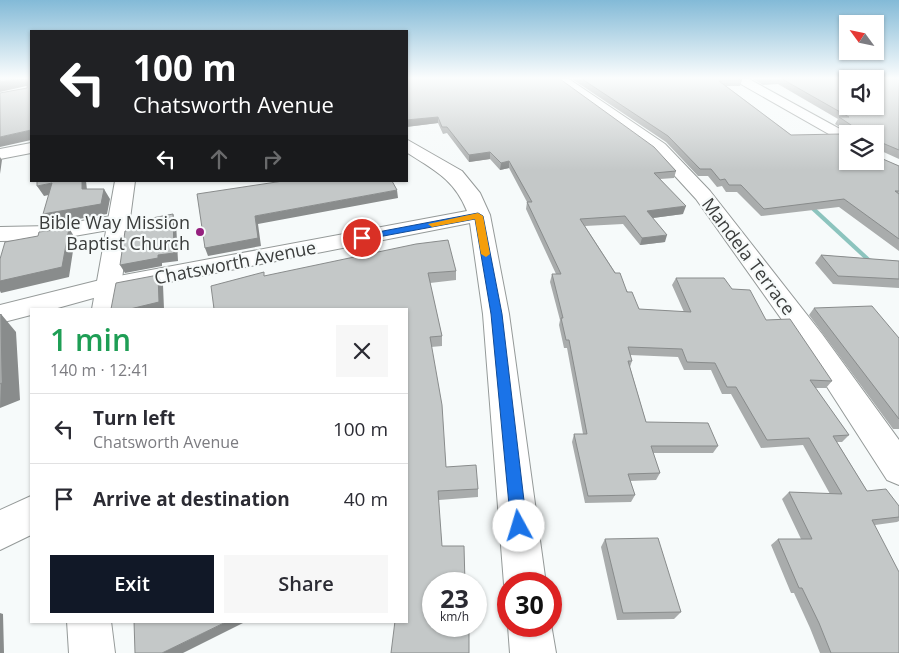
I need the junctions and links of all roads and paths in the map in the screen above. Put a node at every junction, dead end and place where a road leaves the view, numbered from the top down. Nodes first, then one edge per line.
1 (604, 109) edge
2 (793, 109) edge
3 (839, 135) edge
4 (408, 145) edge
5 (30, 148) edge
6 (0, 154) edge
7 (125, 182) edge
8 (478, 216) junction
9 (118, 222) junction
10 (0, 234) edge
11 (107, 297) edge
12 (38, 308) edge
13 (30, 309) edge
14 (0, 314) edge
15 (899, 469) edge
16 (30, 515) edge
17 (0, 531) edge
18 (524, 572) edge
19 (89, 623) edge
20 (531, 637) edge
21 (92, 653) edge
22 (533, 653) edge

1 - 15 street, Mandela Terrace
2 - 3 street
4 - 8 street
5 - 6 street
7 - 9 street
8 - 11 street, Chatsworth Avenue
8 - 18 street
9 - 10 street
9 - 11 street
11 - 12 street, Chatsworth Avenue
13 - 14 street, Chatsworth Avenue
16 - 17 street
19 - 21 street
20 - 22 street

